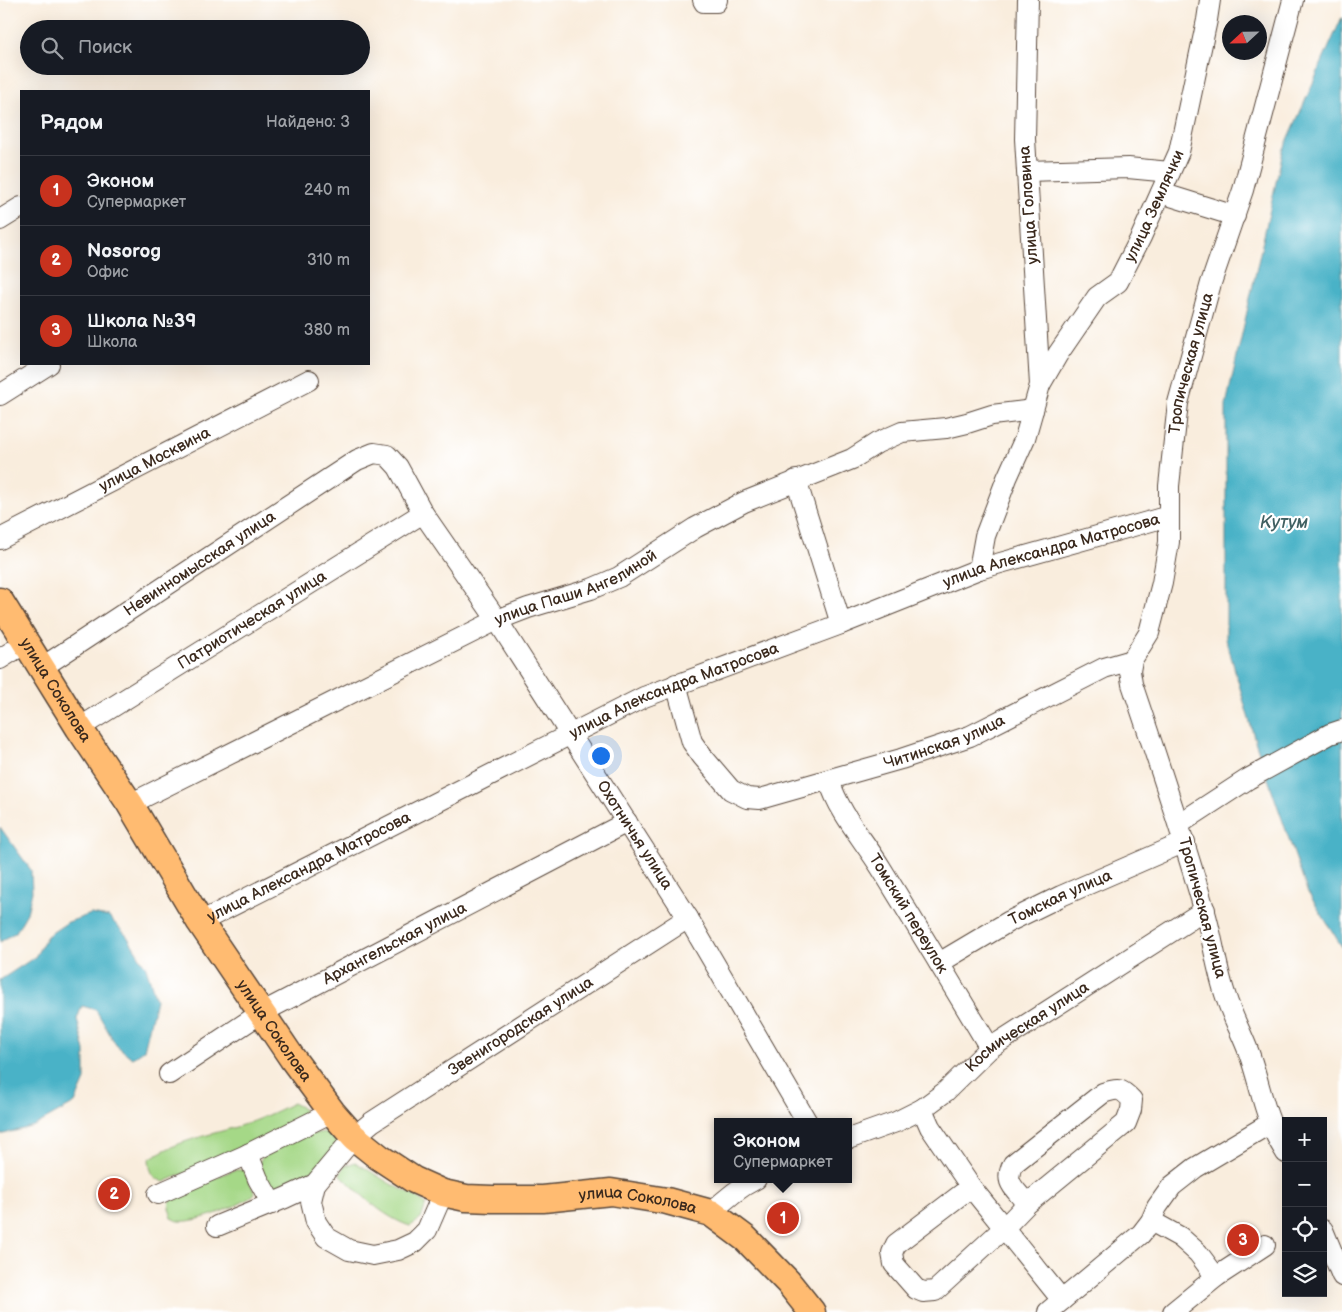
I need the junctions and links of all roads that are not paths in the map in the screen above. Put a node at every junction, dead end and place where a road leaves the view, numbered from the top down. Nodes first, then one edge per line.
1 (703, 0) edge
2 (717, 0) edge
3 (1028, 0) edge
4 (1210, 0) edge
5 (1293, 0) edge
6 (1026, 171) junction
7 (1170, 172) junction
8 (1160, 193) junction
9 (20, 208) edge
10 (1234, 216) junction
11 (0, 220) edge
12 (47, 365) edge
13 (309, 380) dead end
14 (1040, 384) junction
15 (0, 395) edge
16 (1033, 410) junction
17 (357, 460) joint
18 (796, 480) junction
19 (424, 513) junction
20 (1169, 516) junction
21 (0, 539) edge
22 (979, 569) junction
23 (0, 601) edge
24 (497, 620) junction
25 (841, 624) junction
26 (26, 642) junction
27 (0, 659) edge
28 (1132, 660) junction
29 (41, 668) junction
30 (676, 684) junction
31 (79, 728) junction
32 (1336, 732) edge
33 (570, 734) junction
34 (829, 780) junction
35 (130, 804) junction
36 (627, 822) junction
37 (1182, 833) junction
38 (1205, 910) junction
39 (688, 918) junction
40 (200, 922) junction
41 (939, 963) junction
42 (261, 1013) junction
43 (990, 1048) junction
44 (169, 1074) dead end
45 (922, 1109) junction
46 (332, 1112) junction
47 (805, 1118) edge
48 (1270, 1124) junction
49 (354, 1136) junction
50 (852, 1138) edge
51 (1282, 1146) edge
52 (248, 1154) junction
53 (748, 1183) edge
54 (315, 1184) junction
55 (970, 1187) junction
56 (443, 1193) junction
57 (158, 1194) dead end
58 (272, 1204) junction
59 (1027, 1204) junction
60 (711, 1213) junction
61 (1151, 1221) junction
62 (217, 1226) dead end
63 (1004, 1228) junction
64 (1327, 1240) edge
65 (1265, 1245) dead end
66 (1342, 1276) edge
67 (1216, 1277) junction
68 (1055, 1306) edge
69 (812, 1312) edge
70 (1173, 1312) edge

1 - 2 street
3 - 6 street, улица Головина
4 - 7 street, улица Землячки
5 - 10 street, Тропическая улица
6 - 7 street
6 - 14 street, улица Головина
7 - 8 street, улица Землячки
8 - 10 street
8 - 14 street, улица Землячки
9 - 11 street
10 - 20 street, Тропическая улица
12 - 15 street
13 - 21 street, улица Москвина
14 - 16 street, улица Головина
16 - 18 street, улица Паши Ангелиной
16 - 22 street, улица Головина
17 - 19 street, Охотничья улица
17 - 29 street, Невинномысская улица
18 - 24 street, улица Паши Ангелиной
18 - 25 street
19 - 24 street, Охотничья улица
19 - 31 street, Патриотическая улица
20 - 22 street, улица Александра Матросова
20 - 28 street, Тропическая улица
22 - 25 street, улица Александра Матросова
23 - 26 main road, улица Соколова
24 - 33 street, Охотничья улица
24 - 35 street, улица Паши Ангелиной
25 - 30 street, улица Александра Матросова
26 - 27 street
26 - 29 main road, улица Соколова
28 - 34 street, Читинская улица
28 - 37 street, Тропическая улица
29 - 31 main road, улица Соколова
30 - 33 street, улица Александра Матросова
30 - 34 street, Читинская улица
31 - 35 main road, улица Соколова
32 - 37 street, Томская улица
33 - 36 street, Охотничья улица
33 - 40 street, улица Александра Матросова
34 - 41 street, Томский переулок
35 - 40 main road, улица Соколова
36 - 39 street, Охотничья улица
36 - 42 street, Архангельская улица
37 - 38 street, Тропическая улица
37 - 41 street, Томская улица
38 - 43 street, Космическая улица
38 - 48 street, Тропическая улица
39 - 47 street, Охотничья улица
39 - 49 street, Звенигородская улица
40 - 42 main road, улица Соколова
41 - 43 street, Томский переулок
42 - 44 street, Архангельская улица
42 - 46 main road, улица Соколова
43 - 45 street, Космическая улица
45 - 50 street, Космическая улица
45 - 55 street
46 - 49 main road, улица Соколова
46 - 52 street
48 - 51 street, Тропическая улица
48 - 61 street
49 - 54 street, Звенигородская улица
49 - 56 main road, улица Соколова
52 - 57 street
52 - 58 street
53 - 60 street
54 - 56 street
54 - 58 street
55 - 63 street
55 - 63 street
56 - 60 main road, улица Соколова
58 - 62 street
59 - 59 street
59 - 63 street
60 - 69 main road
61 - 67 street
61 - 68 street
63 - 68 street
64 - 66 street
65 - 67 street
67 - 70 street

